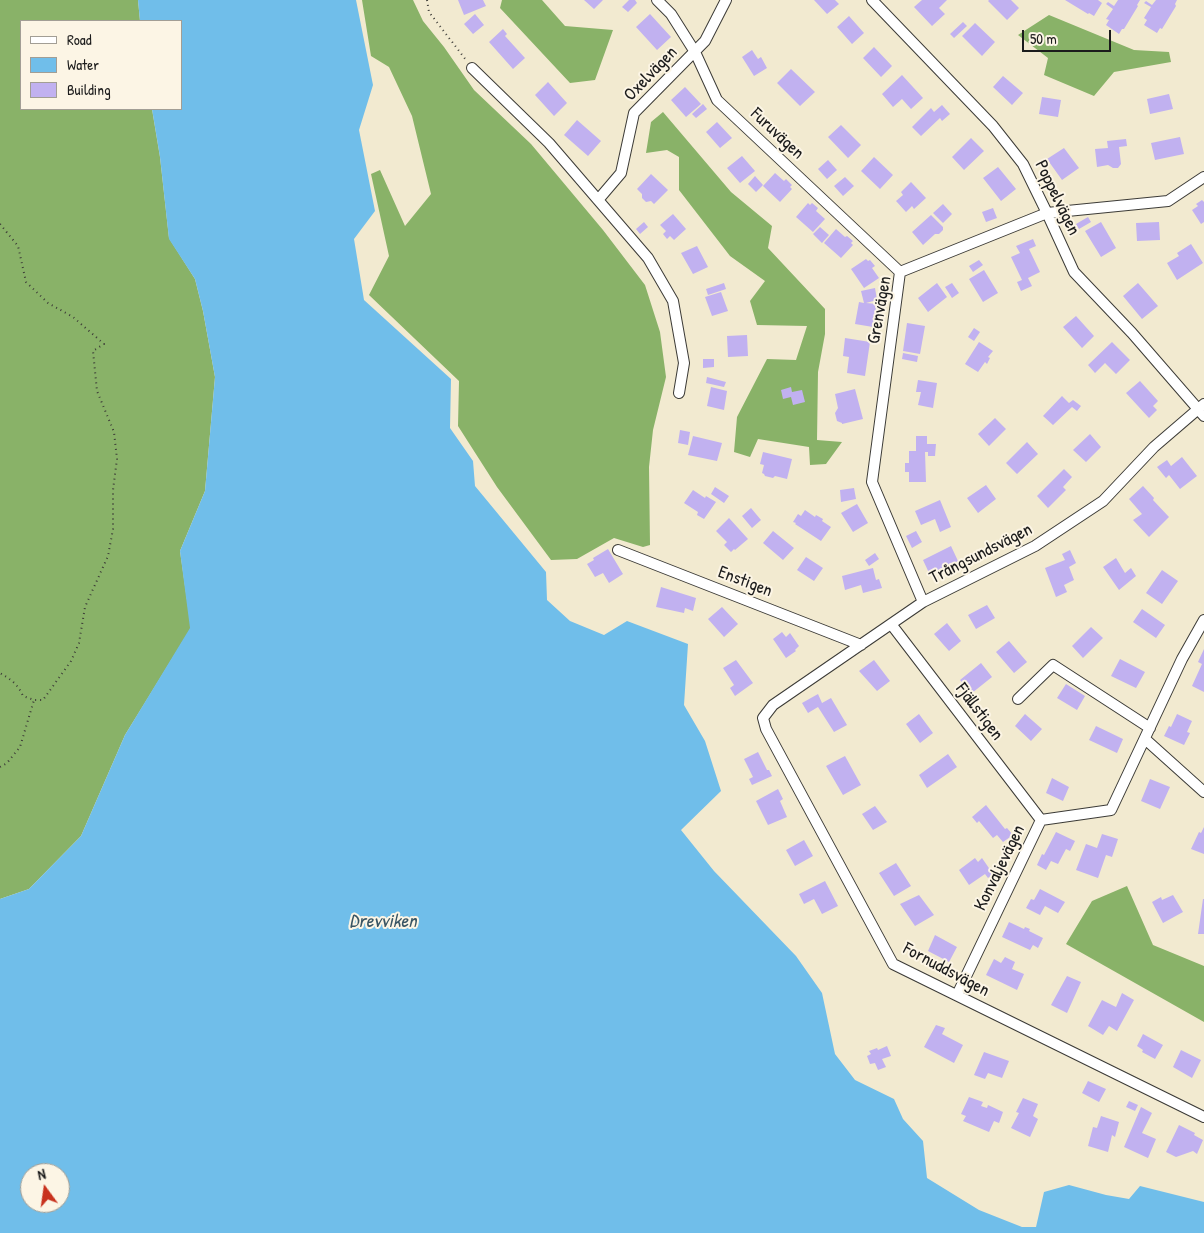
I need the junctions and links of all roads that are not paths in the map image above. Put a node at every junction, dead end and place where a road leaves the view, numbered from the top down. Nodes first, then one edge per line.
1 (657, 0) edge
2 (726, 0) edge
3 (872, 0) edge
4 (694, 52) junction
5 (472, 68) road end
6 (1204, 177) edge
7 (598, 200) junction
8 (1047, 213) junction
9 (900, 272) junction
10 (679, 393) dead end
11 (1202, 410) edge
12 (618, 550) dead end
13 (923, 602) junction
14 (1204, 620) edge
15 (891, 624) junction
16 (861, 645) junction
17 (1018, 699) dead end
18 (763, 718) joint
19 (1150, 728) junction
20 (1145, 739) junction
21 (1204, 792) edge
22 (1041, 820) junction
23 (956, 995) junction
24 (1204, 1117) edge

1 - 4 street, Furuvägen
2 - 4 street, Oxelvägen
3 - 8 street, Poppelvägen
4 - 7 street, Oxelvägen
4 - 9 street, Furuvägen
5 - 7 street
6 - 8 street, Grenvägen
7 - 10 street
8 - 9 street, Grenvägen
8 - 11 street, Poppelvägen
9 - 13 street, Grenvägen
11 - 13 street, Trångsundsvägen
12 - 16 street, Enstigen
13 - 15 street, Trångsundsvägen
14 - 19 street, Konvaljevägen
15 - 16 street, Trångsundsvägen
15 - 22 street, Fjällstigen
16 - 18 street, Trångsundsvägen
17 - 19 street
18 - 23 street, Fornuddsvägen
19 - 20 street, Konvaljevägen
20 - 21 street
20 - 22 street, Konvaljevägen
22 - 23 street, Konvaljevägen
23 - 24 street, Fornuddsvägen

